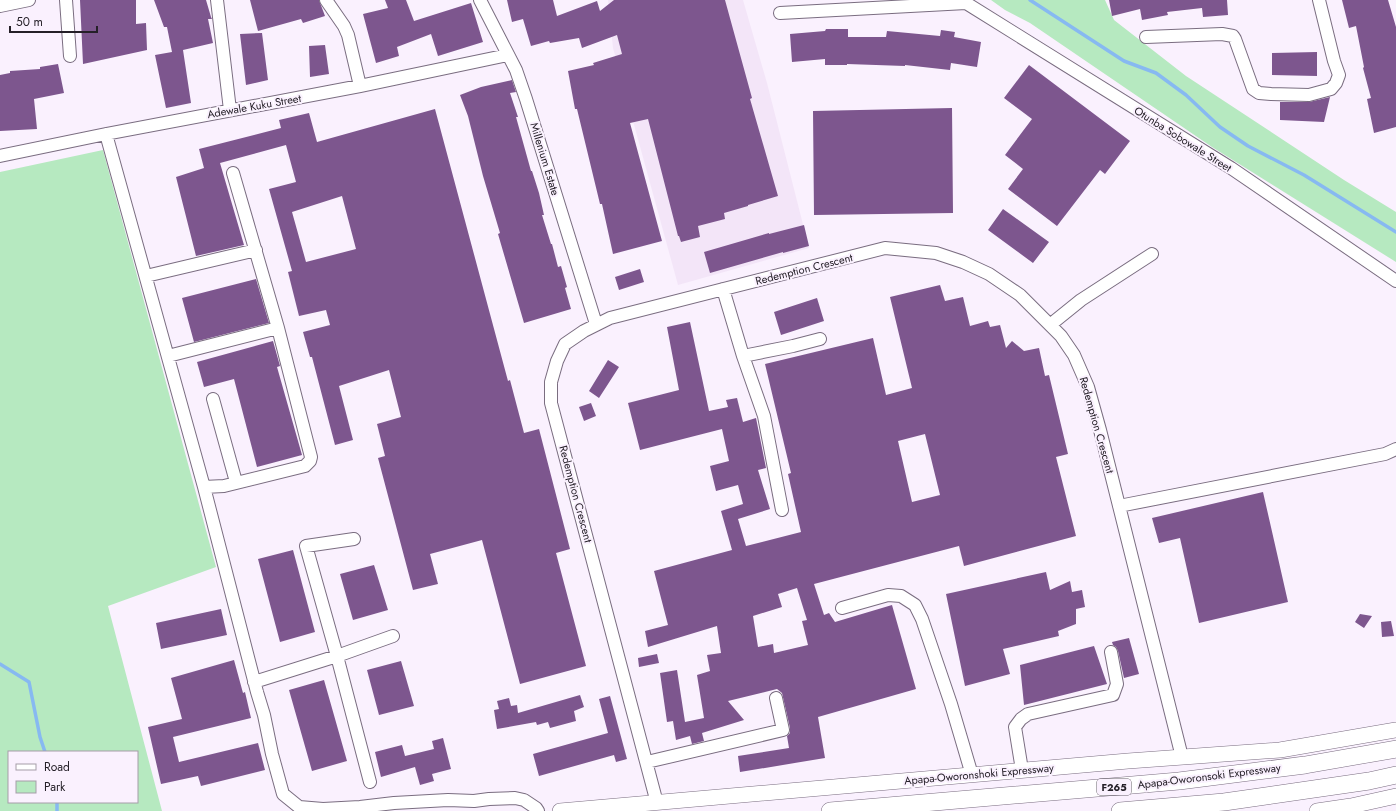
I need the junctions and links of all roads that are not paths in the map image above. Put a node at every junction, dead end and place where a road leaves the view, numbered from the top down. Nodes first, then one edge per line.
1 (28, 0) edge
2 (66, 0) edge
3 (217, 0) edge
4 (326, 0) edge
5 (480, 0) edge
6 (1319, 0) edge
7 (964, 2) edge
8 (0, 6) edge
9 (780, 13) dead end
10 (1146, 37) dead end
11 (508, 55) junction
12 (70, 56) dead end
13 (360, 86) junction
14 (230, 110) junction
15 (106, 134) junction
16 (0, 156) edge
17 (234, 173) dead end
18 (256, 250) junction
19 (1152, 254) dead end
20 (146, 276) junction
21 (1396, 281) edge
22 (723, 289) junction
23 (596, 324) junction
24 (1050, 324) junction
25 (278, 328) junction
26 (820, 339) dead end
27 (168, 356) junction
28 (743, 356) junction
29 (214, 399) dead end
30 (1396, 449) edge
31 (236, 482) junction
32 (204, 487) junction
33 (1119, 506) junction
34 (782, 510) dead end
35 (354, 539) dead end
36 (842, 608) dead end
37 (393, 636) dead end
38 (1111, 652) dead end
39 (337, 656) junction
40 (254, 682) junction
41 (776, 698) dead end
42 (1396, 730) edge
43 (1396, 749) edge
44 (1182, 757) junction
45 (647, 762) junction
46 (1022, 770) junction
47 (972, 775) junction
48 (1396, 775) edge
49 (370, 782) dead end
50 (1396, 796) edge
51 (657, 803) junction
52 (538, 811) edge
53 (560, 811) edge
54 (830, 811) edge
55 (1120, 811) edge
56 (1317, 811) edge

1 - 8 street
2 - 12 street
3 - 14 street
4 - 13 street
5 - 11 street, Millenium Estate
6 - 10 street
7 - 9 street, Otunba Sobowale Street
7 - 21 street, Otunba Sobowale Street
11 - 13 street, Adewale Kuku Street
11 - 23 street, Millenium Estate
13 - 14 street, Adewale Kuku Street
14 - 15 street, Adewale Kuku Street
15 - 16 street, Adewale Kuku Street
15 - 20 street
17 - 18 street
18 - 20 street
18 - 25 street
19 - 24 street
20 - 27 street
22 - 23 street, Redemption Crescent
22 - 24 street, Redemption Crescent
22 - 28 street
23 - 45 street, Redemption Crescent
24 - 33 street, Redemption Crescent
25 - 27 street
25 - 31 street
26 - 28 street
27 - 32 street
28 - 34 street
29 - 31 street
30 - 33 street
31 - 32 street
32 - 40 street
33 - 44 street, Redemption Crescent
35 - 39 street
36 - 47 street
37 - 39 street
38 - 46 street
39 - 40 street
39 - 49 street
40 - 52 street
41 - 45 street
42 - 44 main road, Apapa-Oworonshoki Expressway
43 - 54 highway, Apapa-Oworonsoki Expressway / F265
44 - 46 main road, Apapa-Oworonshoki Expressway
45 - 51 street, Redemption Crescent
46 - 47 main road, Apapa-Oworonshoki Expressway
47 - 51 main road, Apapa-Oworonshoki Expressway
48 - 55 highway, F265
50 - 56 main road
51 - 53 main road, Apapa-Oworonshoki Expressway

